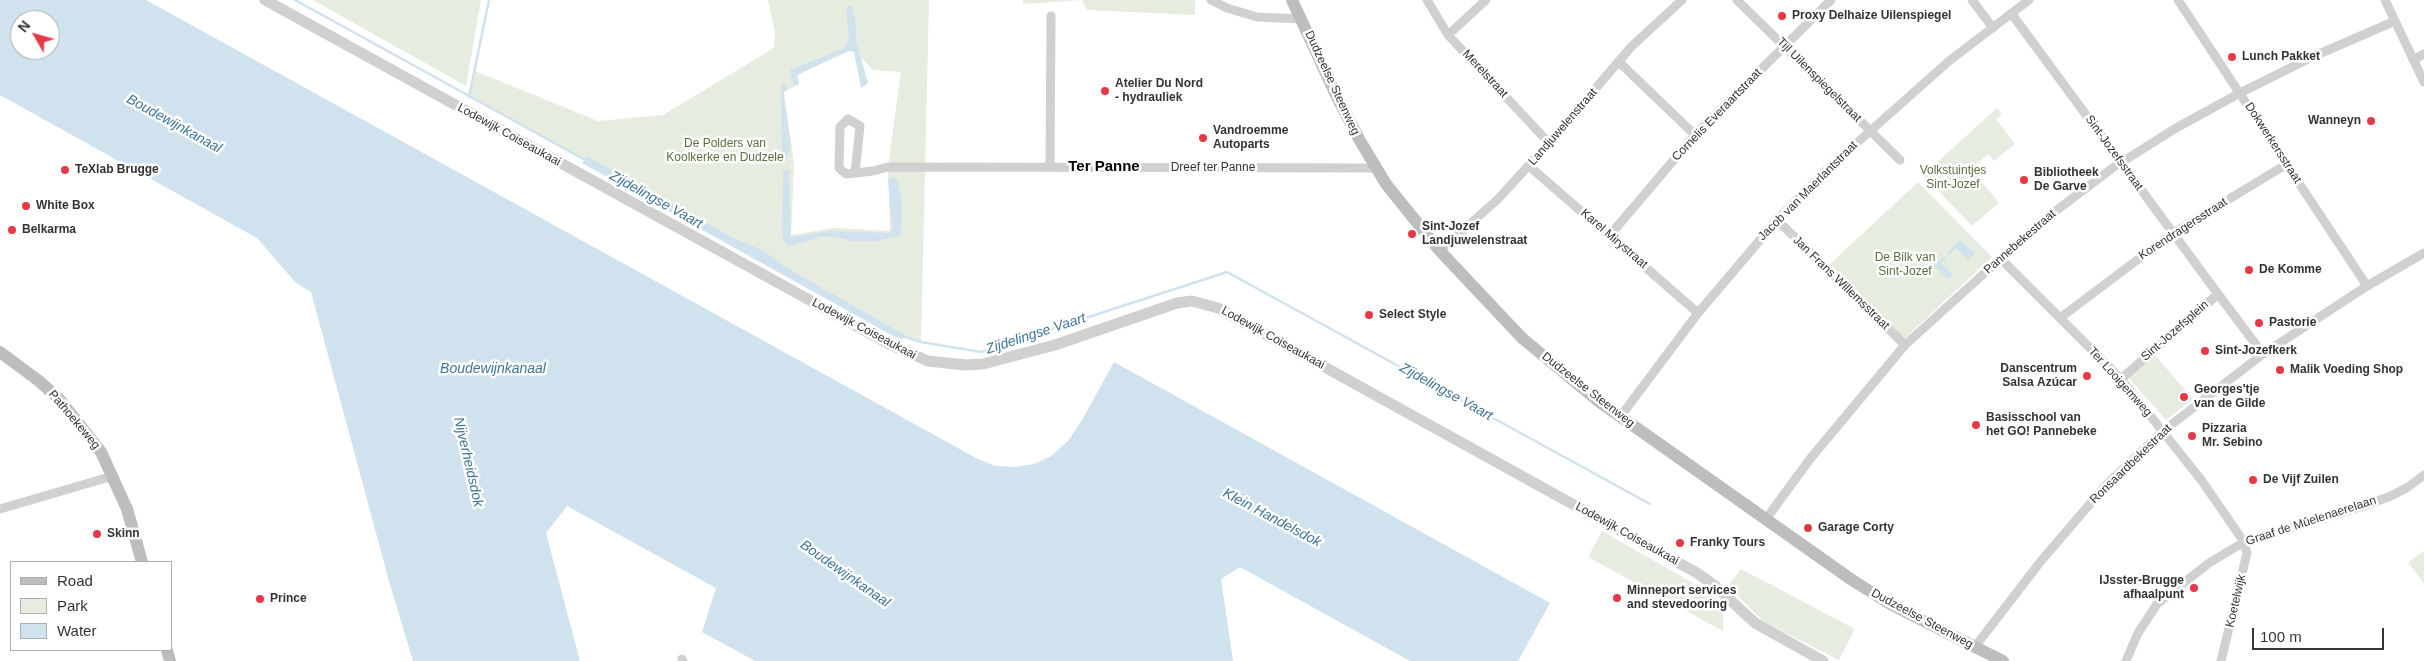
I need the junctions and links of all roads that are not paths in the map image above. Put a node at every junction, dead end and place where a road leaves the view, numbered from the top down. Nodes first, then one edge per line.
1 (265, 0) edge
2 (1211, 0) edge
3 (1292, 0) edge
4 (1427, 0) edge
5 (1486, 0) edge
6 (1682, 0) edge
7 (1737, 0) edge
8 (1831, 0) edge
9 (1972, 0) edge
10 (2029, 0) edge
11 (2178, 0) edge
12 (2385, 0) edge
13 (2011, 13) junction
14 (1051, 16) dead end
15 (1302, 19) junction
16 (2395, 21) junction
17 (1993, 28) junction
18 (1448, 35) junction
19 (1784, 46) junction
20 (2424, 54) edge
21 (2413, 60) junction
22 (1620, 62) junction
23 (2424, 82) edge
24 (2240, 92) junction
25 (1870, 130) junction
26 (1695, 135) junction
27 (1549, 144) junction
28 (1900, 160) dead end
29 (2121, 162) junction
30 (2287, 164) junction
31 (1529, 166) junction
32 (1050, 167) junction
33 (1376, 168) junction
34 (854, 173) junction
35 (1777, 220) junction
36 (2173, 233) junction
37 (1610, 235) junction
38 (1440, 251) junction
39 (2424, 253) edge
40 (2000, 258) junction
41 (2367, 286) junction
42 (2218, 294) junction
43 (1698, 313) junction
44 (2060, 318) junction
45 (1905, 345) junction
46 (0, 352) edge
47 (2263, 354) junction
48 (2121, 379) junction
49 (1620, 417) junction
50 (2163, 431) junction
51 (2424, 475) edge
52 (113, 476) junction
53 (0, 509) edge
54 (1766, 519) junction
55 (2244, 542) junction
56 (142, 561) edge
57 (1974, 648) junction
58 (1822, 661) edge
59 (2003, 661) edge
60 (2126, 661) edge
61 (2221, 661) edge

1 - 58 street, Lodewijk Coiseaukaai
2 - 15 street
3 - 15 main road, Dudzeelse Steenweg
4 - 18 street, Merelstraat
5 - 18 street
6 - 22 street, Landjuwelenstraat
7 - 19 street, Tijl Uilenspiegelstraat
8 - 19 street, Cornelis Everaartstraat
9 - 17 street
10 - 13 street, Jacob van Maerlantstraat
11 - 24 street, Dokwerkersstraat
12 - 16 street
13 - 17 street, Jacob van Maerlantstraat
13 - 29 street, Sint-Jozefsstraat
14 - 32 street
15 - 33 main road, Dudzeelse Steenweg
16 - 21 street
16 - 24 street, Pannebekestraat
17 - 25 street, Jacob van Maerlantstraat
18 - 27 street, Merelstraat
19 - 25 street, Tijl Uilenspiegelstraat
19 - 26 street, Cornelis Everaartstraat
20 - 21 street
21 - 23 street
22 - 26 street
22 - 27 street, Landjuwelenstraat
24 - 29 street, Pannebekestraat
24 - 30 street, Dokwerkersstraat
25 - 28 street, Tijl Uilenspiegelstraat
25 - 35 street, Jacob van Maerlantstraat
26 - 37 street, Cornelis Everaartstraat
27 - 31 street, Landjuwelenstraat
29 - 36 street, Sint-Jozefsstraat
29 - 40 street, Pannebekestraat
30 - 36 street, Korendragersstraat
30 - 41 street, Dokwerkersstraat
31 - 37 street, Karel Mirystraat
31 - 38 street, Landjuwelenstraat
32 - 33 street, Dreef ter Panne
32 - 34 street, Dreef ter Panne
33 - 38 main road, Dudzeelse Steenweg
34 - 34 street
35 - 43 street, Jacob van Maerlantstraat
35 - 45 street, Jan Frans Willemsstraat
36 - 42 street, Sint-Jozefsstraat
36 - 44 street, Korendragersstraat
37 - 43 street, Karel Mirystraat
38 - 49 main road, Dudzeelse Steenweg
39 - 41 street, Ronsaardbekestraat
40 - 44 street, Ter Looigemweg
40 - 45 street, Pannebekestraat
41 - 47 street, Ronsaardbekestraat
42 - 47 street, Sint-Jozefsplein
42 - 48 street, Sint-Jozefsplein
43 - 49 street, Jacob van Maerlantstraat
44 - 48 street, Ter Looigemweg
45 - 54 street, Pannebekestraat
46 - 52 main road, Pathoekeweg
47 - 50 street, Ronsaardbekestraat
48 - 50 street, Ter Looigemweg
49 - 54 main road, Dudzeelse Steenweg
50 - 55 street, Ter Looigemweg
50 - 57 street, Ronsaardbekestraat
51 - 55 street, Graaf de Mûelenaerelaan
52 - 53 street
52 - 56 main road, Pathoekeweg
54 - 57 main road, Dudzeelse Steenweg
55 - 60 street, Graaf de Mûelenaerelaan
55 - 61 street, Koetelwijk
57 - 59 main road, Dudzeelse Steenweg

